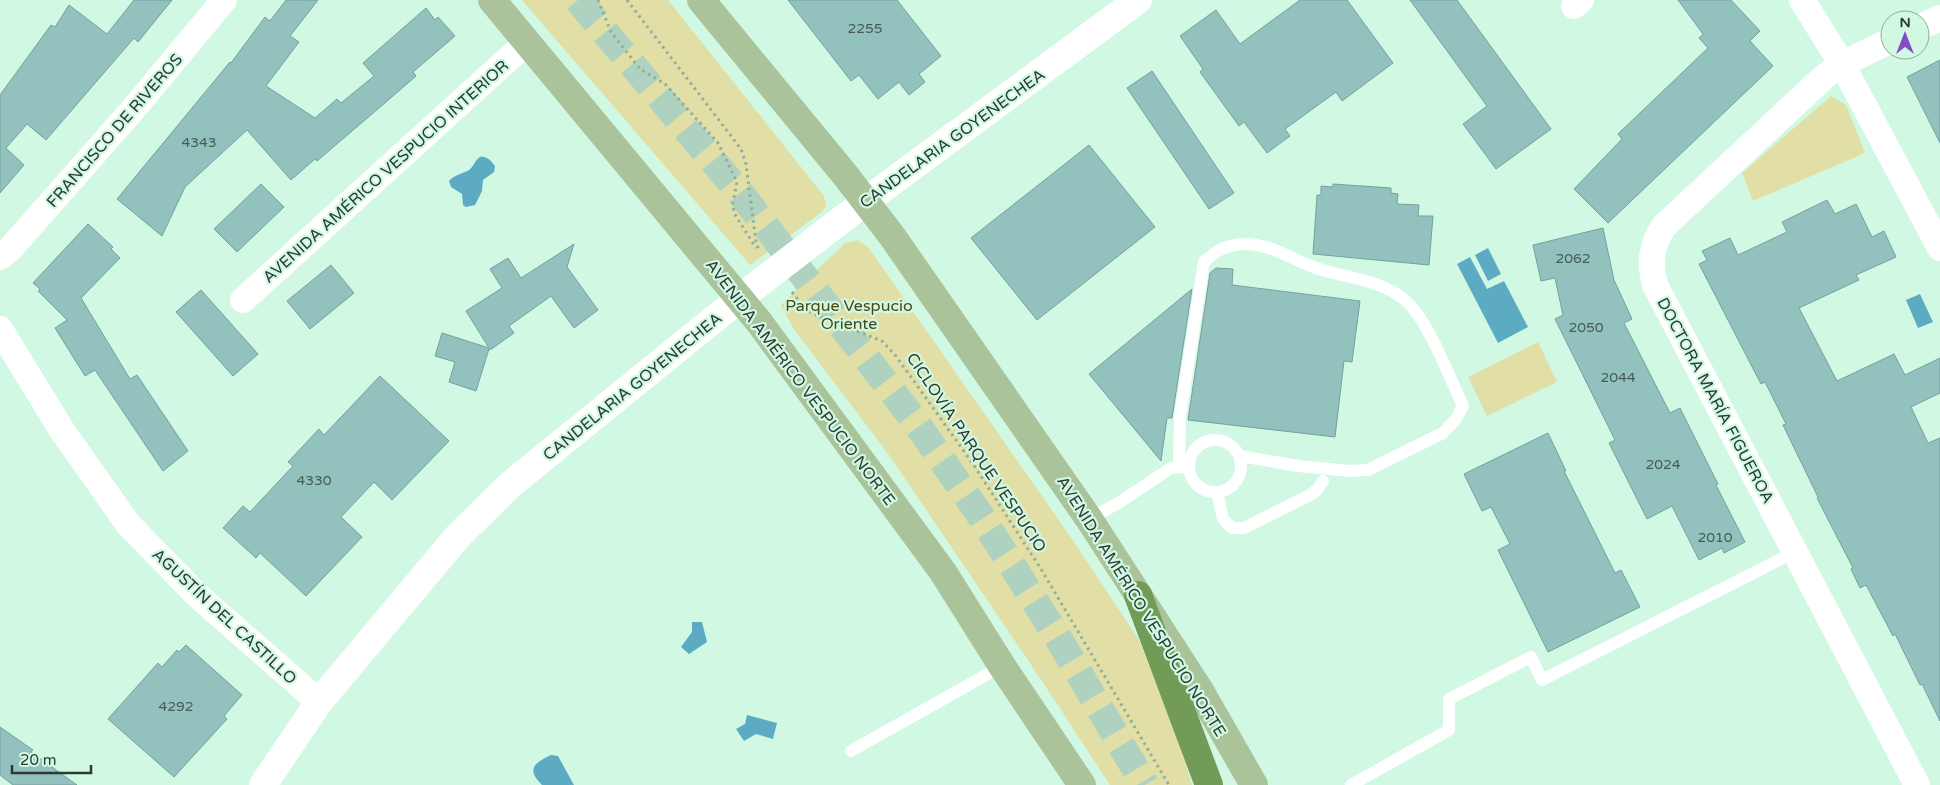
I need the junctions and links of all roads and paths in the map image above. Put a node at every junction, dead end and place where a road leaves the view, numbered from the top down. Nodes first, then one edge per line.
1 (224, 0) edge
2 (492, 0) edge
3 (598, 0) edge
4 (627, 0) edge
5 (701, 0) edge
6 (1138, 0) edge
7 (1802, 0) edge
8 (527, 42) junction
9 (1880, 46) edge
10 (1842, 64) junction
11 (866, 201) junction
12 (1940, 248) edge
13 (0, 257) edge
14 (767, 262) junction
15 (740, 298) junction
16 (243, 300) dead end
17 (0, 329) edge
18 (1240, 456) junction
19 (1184, 467) junction
20 (1323, 481) dead end
21 (1217, 492) junction
22 (1090, 519) junction
23 (1795, 552) junction
24 (1138, 595) junction
25 (1002, 666) junction
26 (319, 702) junction
27 (851, 751) dead end
28 (263, 785) edge
29 (1082, 785) edge
30 (1170, 785) edge
31 (1209, 785) edge
32 (1254, 785) edge
33 (1351, 785) edge
34 (1917, 785) edge

1 - 13 street, FRANCISCO DE RIVEROS
2 - 8 main road, AVENIDA AMÉRICO VESPUCIO NORTE
3 - 14 path
4 - 14 path, CICLOVÍA PARQUE VESPUCIO
5 - 11 main road, AVENIDA AMÉRICO VESPUCIO NORTE
6 - 11 street, CANDELARIA GOYENECHEA
7 - 10 street
8 - 15 main road, AVENIDA AMÉRICO VESPUCIO NORTE
8 - 16 street, AVENIDA AMÉRICO VESPUCIO INTERIOR
9 - 10 street, DOCTORA MARÍA FIGUEROA
10 - 12 street
10 - 23 street, DOCTORA MARÍA FIGUEROA
11 - 14 street, CANDELARIA GOYENECHEA
11 - 22 main road, AVENIDA AMÉRICO VESPUCIO NORTE
14 - 15 street, CANDELARIA GOYENECHEA
14 - 30 path, CICLOVÍA PARQUE VESPUCIO
15 - 25 main road, AVENIDA AMÉRICO VESPUCIO NORTE
15 - 26 street, CANDELARIA GOYENECHEA
17 - 26 street, AGUSTÍN DEL CASTILLO
18 - 19 lane
18 - 19 lane
18 - 21 lane
19 - 21 lane
19 - 22 lane
20 - 21 lane
22 - 24 main road, AVENIDA AMÉRICO VESPUCIO NORTE
23 - 33 lane
23 - 34 street, DOCTORA MARÍA FIGUEROA
24 - 31 highway
24 - 32 main road, AVENIDA AMÉRICO VESPUCIO NORTE
25 - 27 lane
25 - 29 main road, AVENIDA AMÉRICO VESPUCIO NORTE
26 - 28 street, CANDELARIA GOYENECHEA

